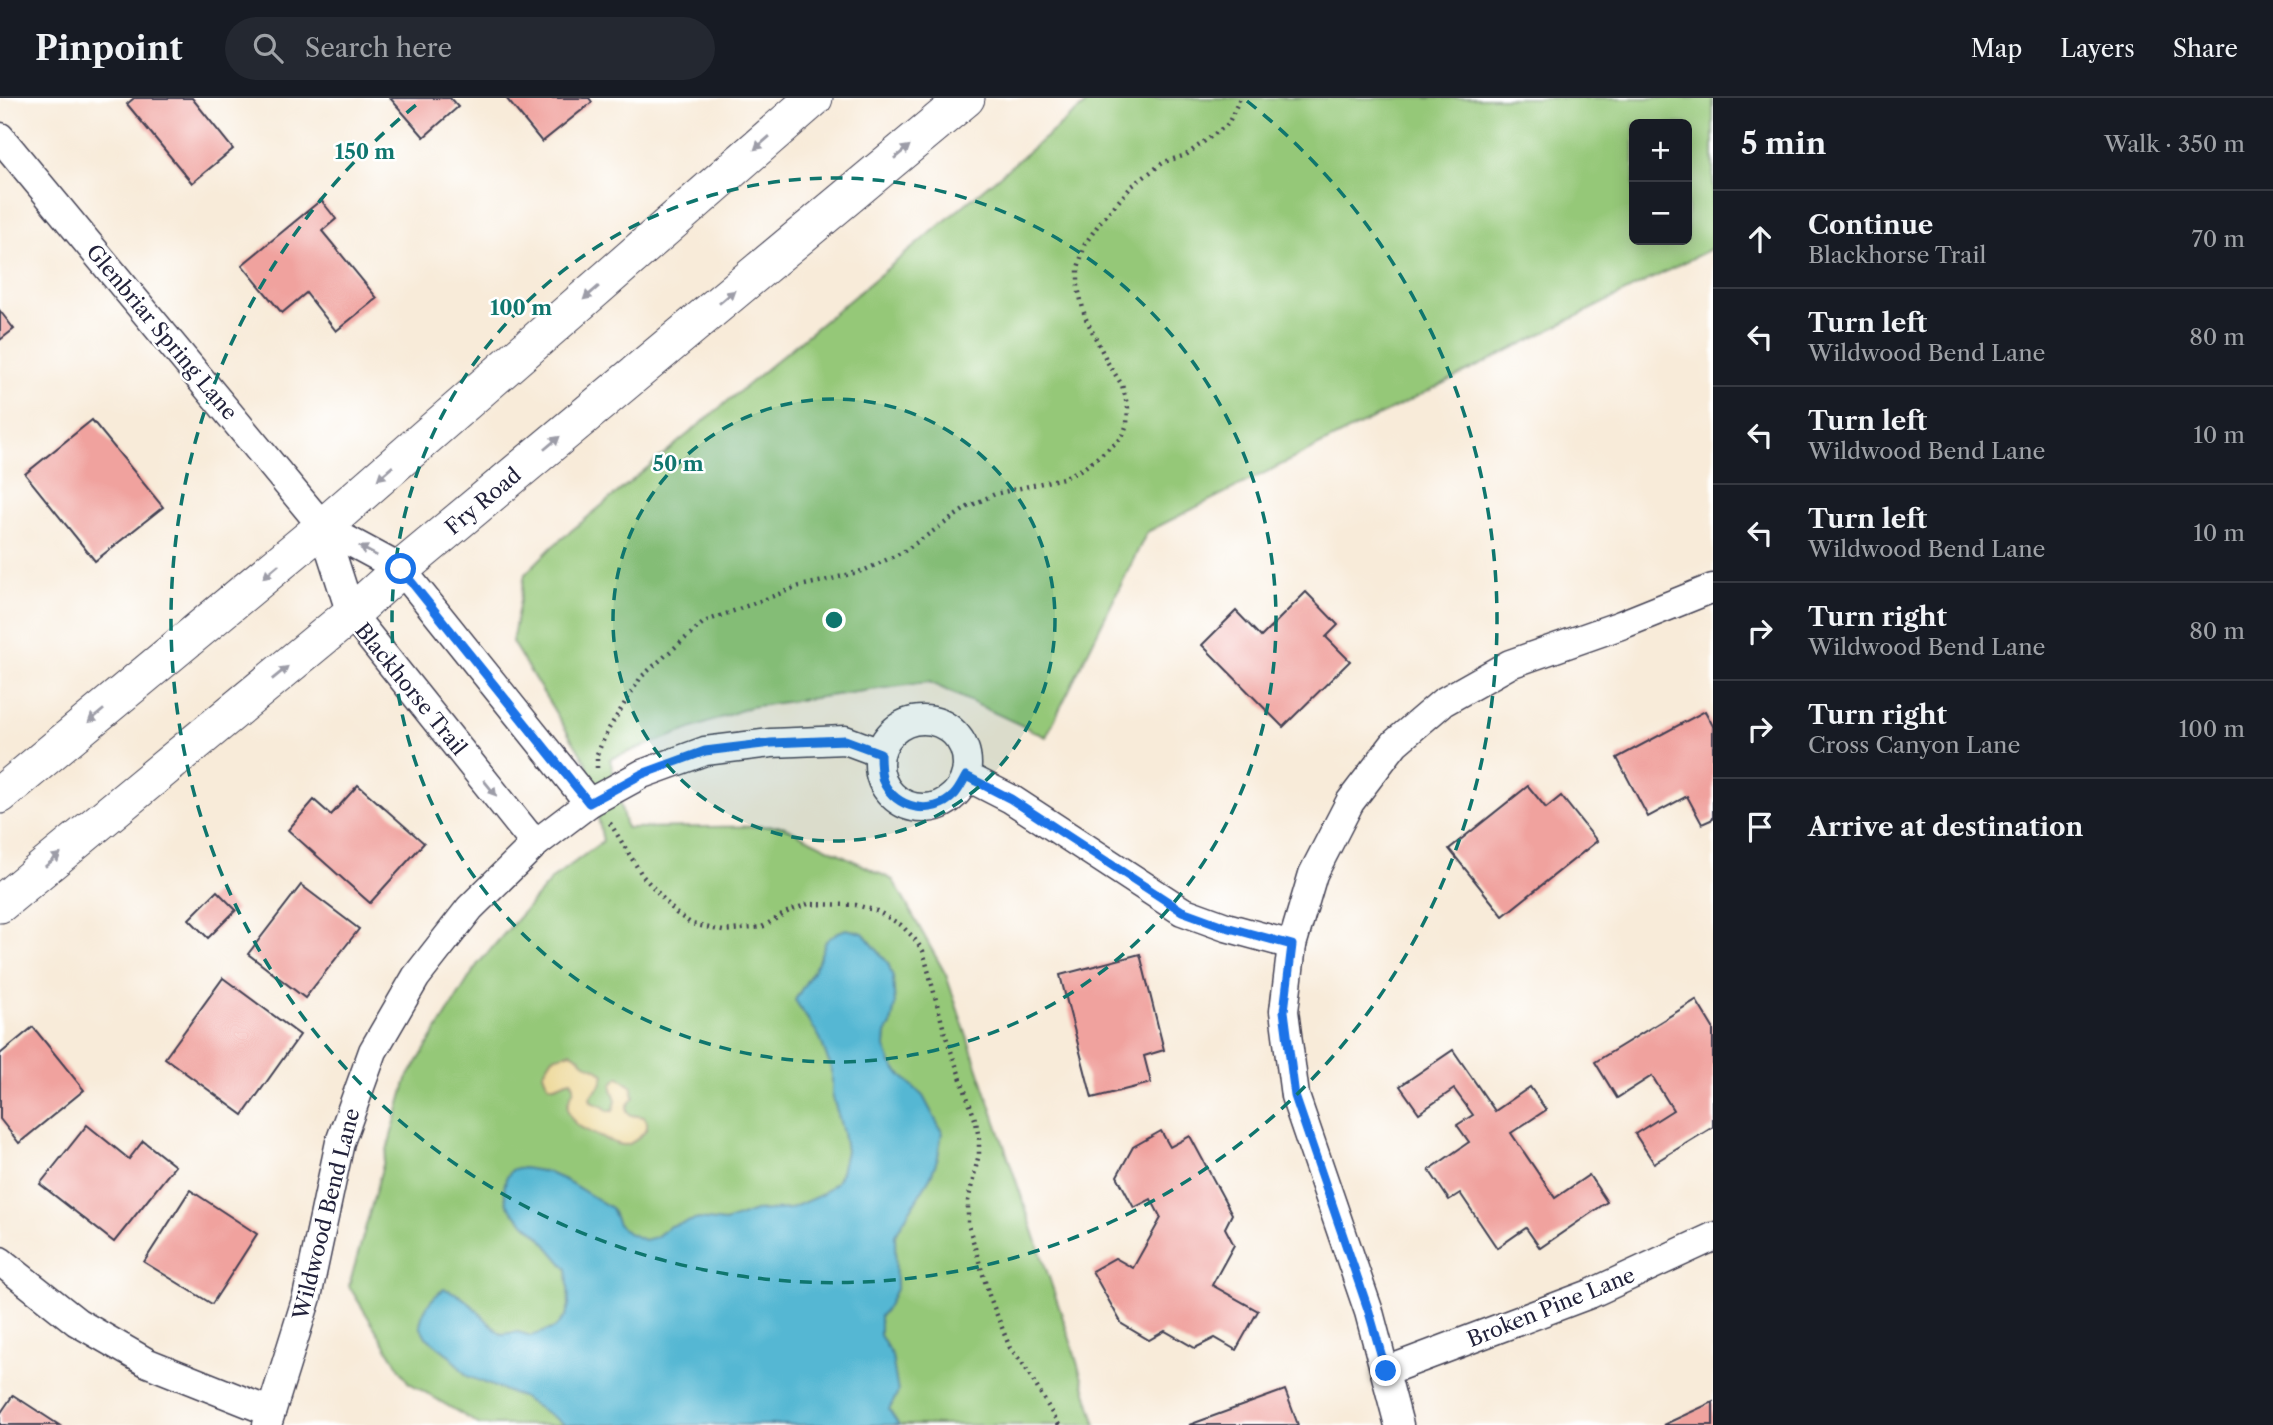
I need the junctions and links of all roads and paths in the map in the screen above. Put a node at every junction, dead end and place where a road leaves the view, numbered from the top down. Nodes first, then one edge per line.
1 (814, 98) edge
2 (966, 98) edge
3 (1240, 98) edge
4 (0, 137) edge
5 (323, 527) junction
6 (401, 569) junction
7 (1713, 588) edge
8 (351, 614) junction
9 (880, 753) junction
10 (966, 776) junction
11 (0, 795) edge
12 (593, 801) junction
13 (535, 844) junction
14 (0, 904) edge
15 (1292, 945) junction
16 (1713, 1237) edge
17 (0, 1261) edge
18 (1386, 1371) junction
19 (269, 1418) edge
20 (1059, 1425) edge
21 (1399, 1425) edge

1 -> 5 main road
6 -> 2 main road, Fry Road
3 - 12 path
4 - 5 street, Glenbriar Spring Lane
6 -> 5 street
5 - 8 street, Blackhorse Trail
5 -> 11 main road
6 - 8 main road, Fry Road
6 - 12 street
7 - 15 street
8 -> 13 street, Blackhorse Trail
14 -> 8 main road, Fry Road
9 - 10 street
9 - 10 street
9 - 12 street, Wildwood Bend Lane
10 - 15 street
12 - 13 street, Wildwood Bend Lane
12 - 20 path
13 - 19 street, Wildwood Bend Lane
15 - 18 street
16 - 18 street, Broken Pine Lane
17 - 19 street
18 - 21 street

